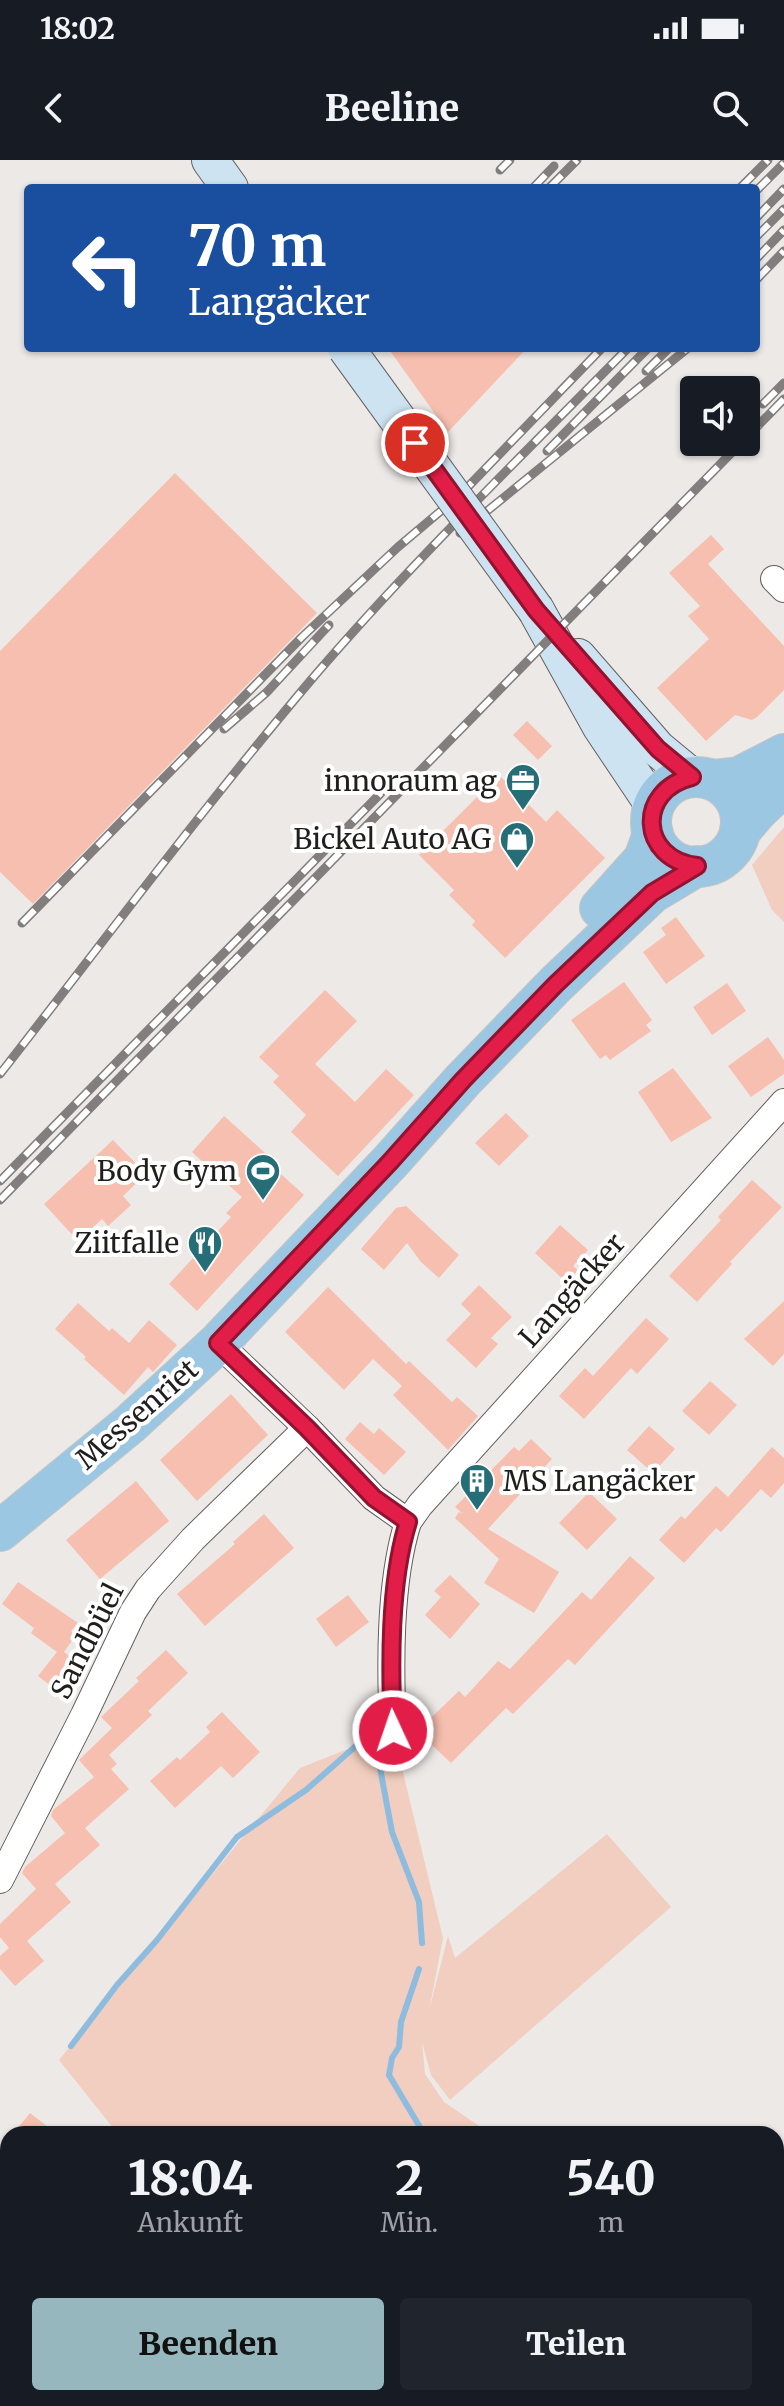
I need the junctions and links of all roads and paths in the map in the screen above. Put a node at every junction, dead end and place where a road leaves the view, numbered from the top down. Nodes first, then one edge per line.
1 (210, 160) edge
2 (227, 184) edge
3 (349, 352) edge
4 (536, 610) junction
5 (784, 754) edge
6 (703, 778) junction
7 (784, 786) edge
8 (654, 820) junction
9 (740, 831) junction
10 (697, 866) junction
11 (541, 987) junction
12 (784, 1102) edge
13 (218, 1343) junction
14 (307, 1428) junction
15 (408, 1522) junction
16 (0, 1531) edge
17 (393, 1731) dead end
18 (0, 1880) edge

1 - 2 main road
3 - 4 main road, bridge
4 - 6 main road
4 - 8 main road
5 - 6 main road
6 - 8 main road, Messenriet
6 - 9 main road
7 - 9 main road, Messenriet
8 - 10 main road
8 - 11 main road, Messenriet
9 - 10 main road, Messenriet
10 - 11 main road, Messenriet
11 - 13 main road, Messenriet
12 - 15 street, Langäcker
13 - 14 street
13 - 16 main road, Messenriet
14 - 15 street
14 - 18 street, Sandbüel
15 - 17 street, Langäcker

